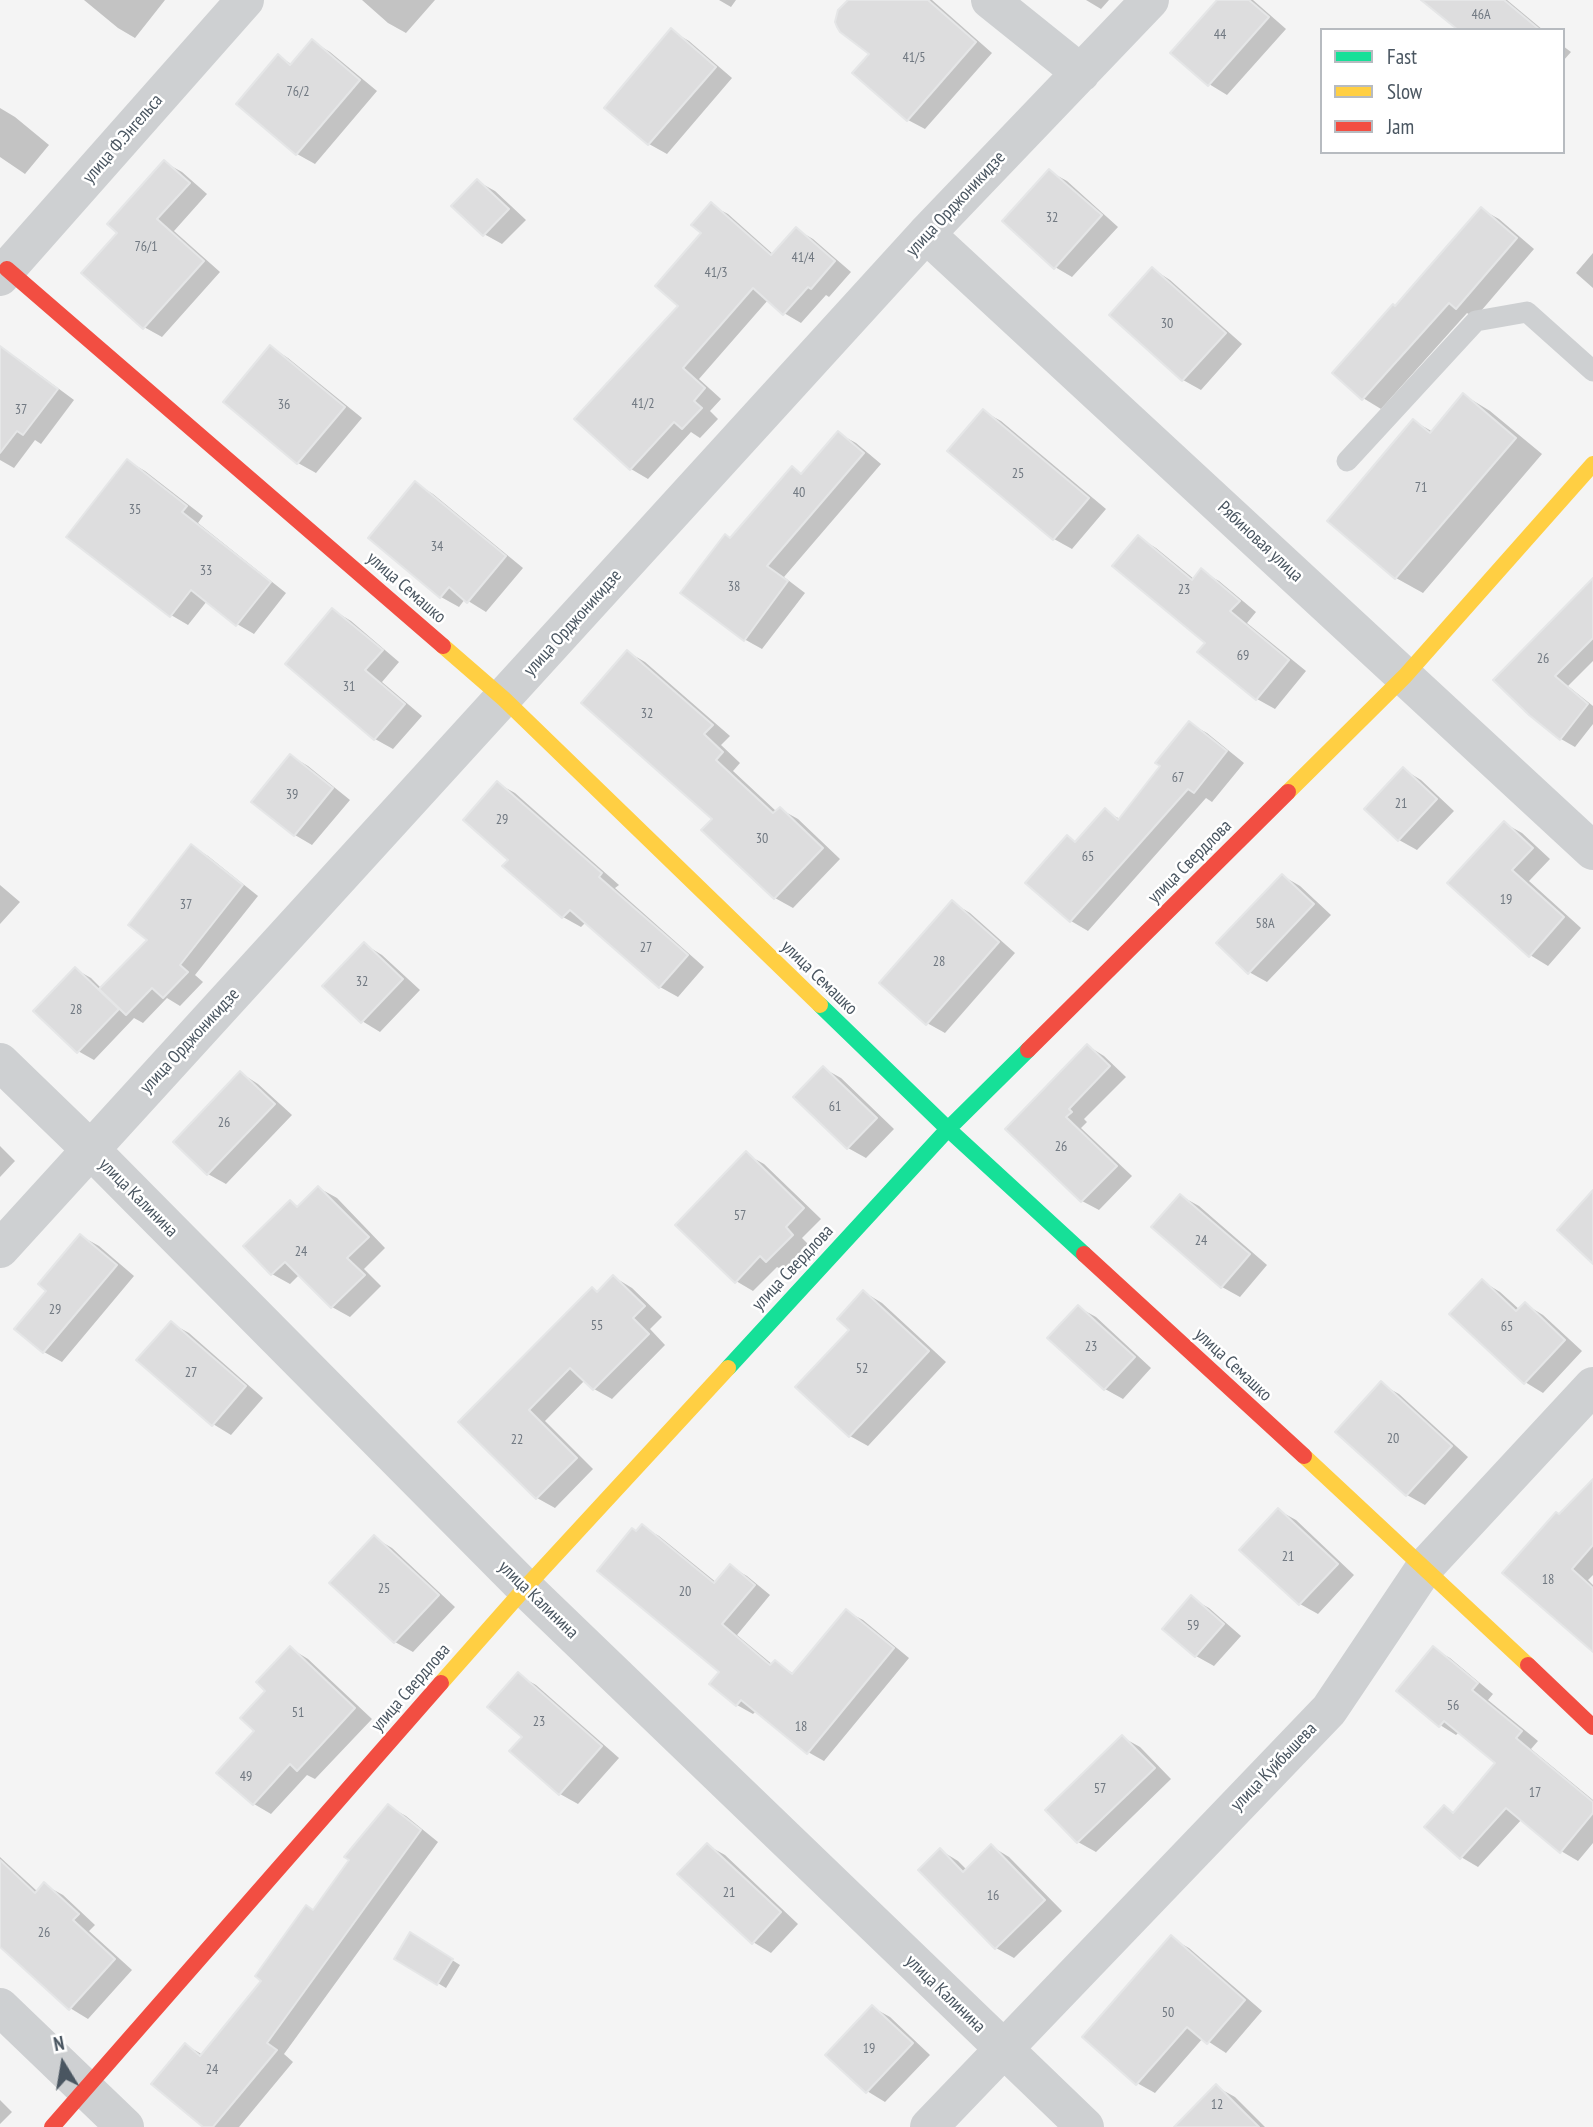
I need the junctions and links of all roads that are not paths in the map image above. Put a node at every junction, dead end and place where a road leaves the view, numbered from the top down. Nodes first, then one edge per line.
1 (245, 0) edge
2 (990, 0) edge
3 (1150, 0) edge
4 (1081, 73) junction
5 (926, 234) junction
6 (4, 273) edge
7 (1593, 371) edge
8 (1347, 461) dead end
9 (1593, 464) edge
10 (1405, 676) junction
11 (504, 699) junction
12 (1593, 851) edge
13 (0, 1062) edge
14 (948, 1129) junction
15 (90, 1149) junction
16 (0, 1249) edge
17 (1593, 1386) edge
18 (1424, 1567) junction
19 (525, 1588) junction
20 (1593, 1727) edge
21 (0, 2007) edge
22 (1003, 2049) junction
23 (87, 2090) junction
24 (52, 2127) edge
25 (125, 2127) edge
26 (929, 2127) edge
27 (1085, 2127) edge

1 - 6 street, улица Ф.Энгельса
2 - 4 street
3 - 4 street, улица Орджоникидзе
4 - 5 street, улица Орджоникидзе
5 - 10 street, Рябиновая улица
5 - 11 street, улица Орджоникидзе
6 - 11 street, улица Семашко
7 - 8 lane
9 - 10 street, улица Свердлова
10 - 12 street, Рябиновая улица
10 - 14 street, улица Свердлова
11 - 14 street, улица Семашко
11 - 15 street, улица Орджоникидзе
13 - 15 street, улица Калинина
14 - 18 street, улица Семашко
14 - 19 street, улица Свердлова
15 - 16 street, улица Орджоникидзе
15 - 19 street, улица Калинина
17 - 18 street, улица Куйбышева
18 - 20 street, улица Семашко
18 - 22 street, улица Куйбышева
19 - 22 street, улица Калинина
19 - 23 street, улица Свердлова
21 - 23 street
22 - 26 street, улица Куйбышева
22 - 27 street, улица Калинина
23 - 24 street, улица Свердлова
23 - 25 street

